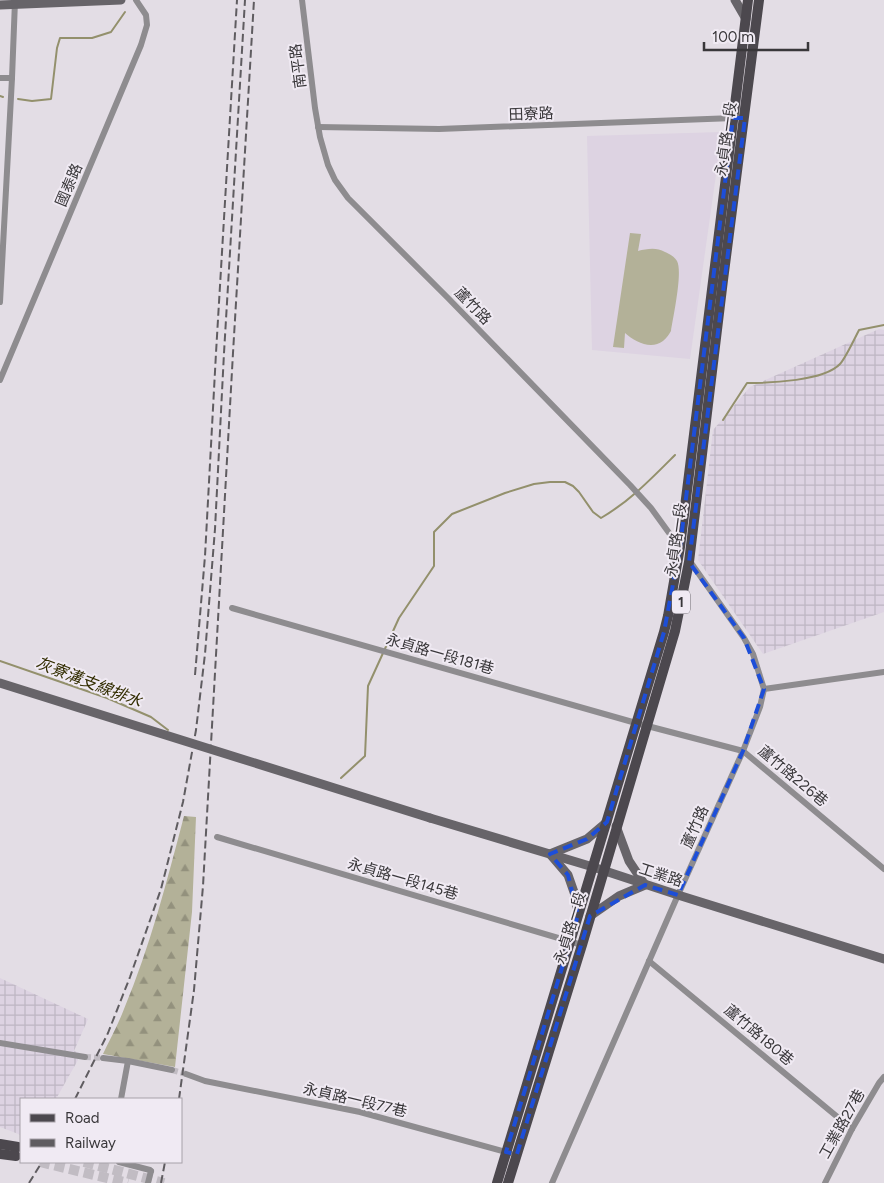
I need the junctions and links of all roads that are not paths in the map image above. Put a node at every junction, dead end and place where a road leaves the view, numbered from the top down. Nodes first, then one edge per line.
1 (121, 0) edge
2 (136, 0) edge
3 (734, 0) edge
4 (748, 0) edge
5 (759, 0) edge
6 (303, 1) edge
7 (15, 2) edge
8 (0, 5) edge
9 (746, 18) junction
10 (0, 78) edge
11 (12, 78) junction
12 (733, 118) junction
13 (745, 118) junction
14 (318, 127) junction
15 (725, 226) junction
16 (0, 302) edge
17 (0, 380) edge
18 (680, 547) junction
19 (690, 562) junction
20 (232, 608) dead end
21 (884, 672) edge
22 (0, 683) edge
23 (764, 689) junction
24 (642, 725) junction
25 (743, 751) junction
26 (611, 824) junction
27 (217, 837) dead end
28 (550, 854) junction
29 (592, 867) junction
30 (884, 869) edge
31 (603, 871) junction
32 (645, 885) junction
33 (678, 895) junction
34 (578, 915) junction
35 (590, 916) junction
36 (571, 942) junction
37 (582, 945) junction
38 (884, 959) edge
39 (649, 961) junction
40 (0, 1043) edge
41 (85, 1058) tunnel mouth
42 (104, 1058) tunnel mouth
43 (128, 1062) junction
44 (172, 1070) tunnel mouth
45 (186, 1074) tunnel mouth
46 (884, 1078) edge
47 (121, 1098) edge
48 (852, 1129) junction
49 (0, 1144) edge
50 (512, 1153) junction
51 (0, 1154) edge
52 (124, 1163) edge
53 (148, 1183) edge
54 (497, 1183) edge
55 (508, 1183) edge
56 (552, 1183) edge
57 (825, 1183) edge

1 - 7 street
2 - 17 street, 國泰路
3 - 9 street
4 - 9 main road, 永貞路一段 / 1
5 - 13 main road, 永貞路一段 / 1
6 - 14 street, 南平路
7 - 8 street
7 - 11 street
9 - 12 main road, 永貞路一段 / 1
10 - 11 street
11 - 16 street
12 - 13 street, 田寮路
12 - 14 street, 田寮路
12 - 15 main road, 永貞路一段 / 1
13 - 15 main road, 永貞路一段 / 1
14 - 18 street, 蘆竹路
15 - 18 main road, 永貞路一段 / 1
15 - 19 main road, 永貞路一段 / 1
18 - 19 street
18 - 24 main road, 永貞路一段 / 1
19 - 23 street
19 - 24 main road, 永貞路一段 / 1
20 - 24 street, 永貞路一段181巷
21 - 23 street
22 - 28 street, 工業路, bridge
23 - 25 street, 蘆竹路
24 - 25 street, 蘆竹路226巷
24 - 26 main road, 永貞路一段 / 1
25 - 30 street, 蘆竹路226巷
25 - 33 street, 蘆竹路
26 - 28 street
26 - 29 main road, 永貞路一段 / 1
26 - 31 main road, 永貞路一段 / 1
26 - 32 street
27 - 36 street, 永貞路一段145巷
28 - 29 street, 工業路
28 - 34 street
29 - 31 street, 工業路
29 - 34 main road, 永貞路一段 / 1
31 - 32 street, 工業路
31 - 35 main road, 永貞路一段 / 1
32 - 33 street, 工業路
32 - 35 street
33 - 38 street, 工業路
33 - 39 street, 蘆竹路
34 - 36 main road, 永貞路一段 / 1
35 - 37 main road, 永貞路一段 / 1
36 - 37 street, 永貞路一段145巷
36 - 50 main road, 永貞路一段 / 1
37 - 50 main road, 永貞路一段 / 1
39 - 48 street, 蘆竹路180巷
39 - 56 street, 蘆竹路
40 - 41 street
42 - 43 street
43 - 44 street
43 - 47 street
45 - 50 street, 永貞路一段77巷
46 - 48 street, 工業路27巷
48 - 57 street, 工業路27巷
49 - 51 main road
50 - 54 main road, 永貞路一段 / 1
50 - 55 main road, 永貞路一段 / 1
52 - 53 street, bridge

